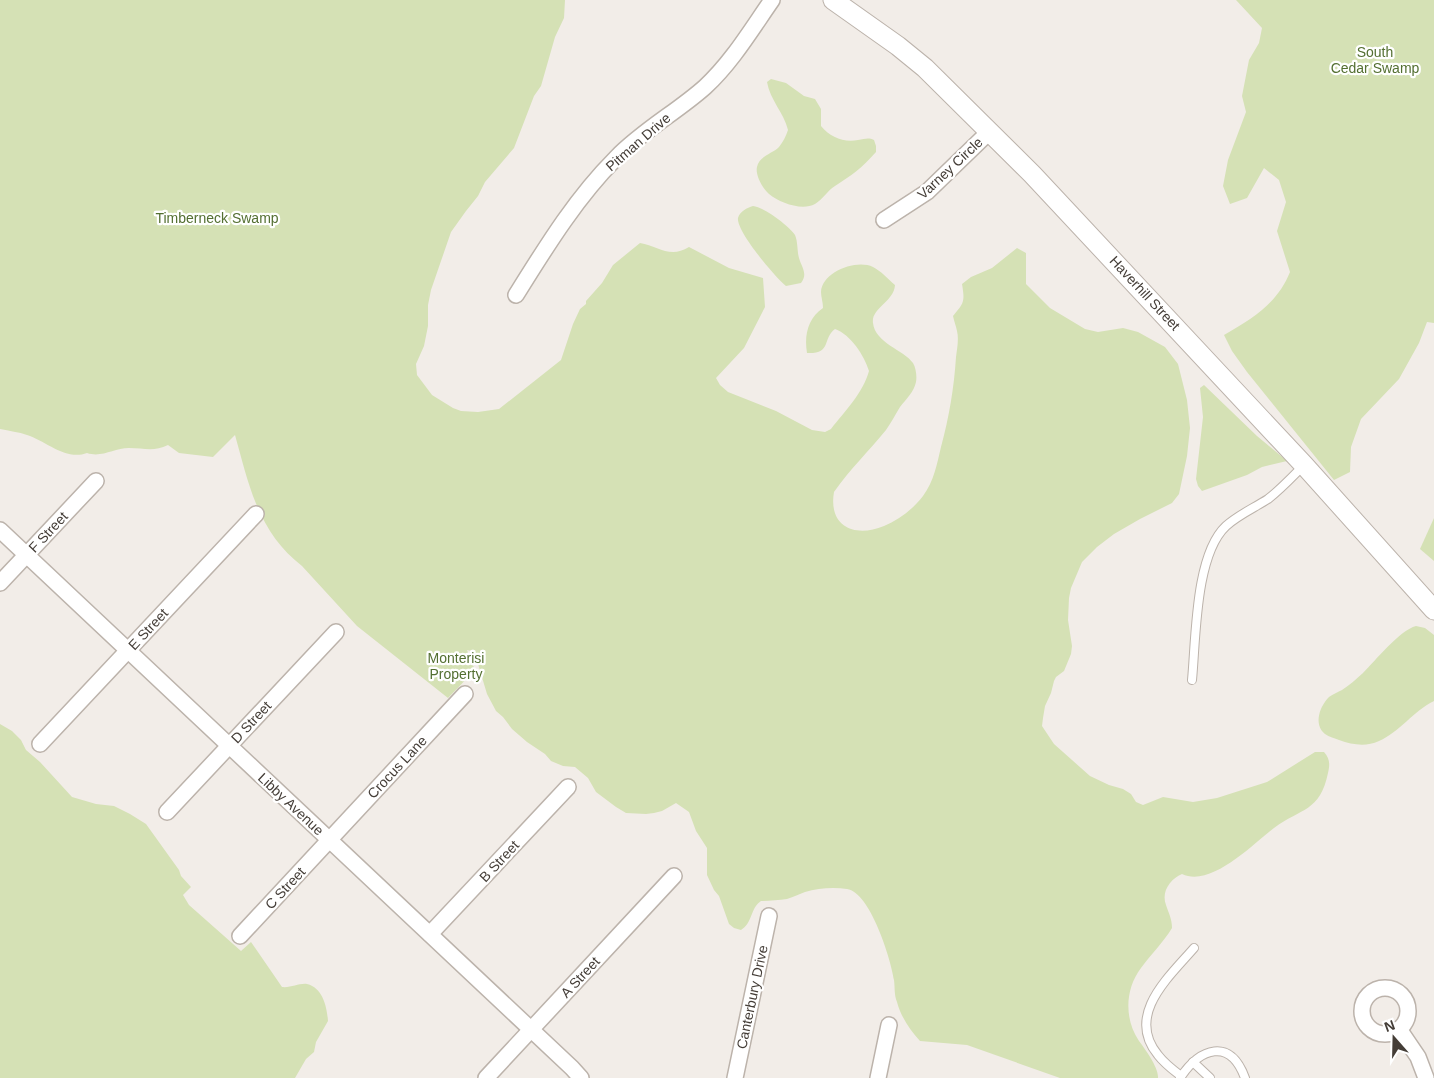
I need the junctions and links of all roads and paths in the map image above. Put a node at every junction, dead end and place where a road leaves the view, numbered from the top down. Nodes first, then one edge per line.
1 (772, 0) edge
2 (833, 0) edge
3 (990, 131) junction
4 (884, 220) dead end
5 (516, 295) dead end
6 (1304, 465) junction
7 (96, 481) dead end
8 (256, 514) dead end
9 (0, 530) edge
10 (26, 555) junction
11 (0, 583) edge
12 (1434, 610) edge
13 (336, 632) dead end
14 (128, 650) junction
15 (1192, 680) dead end
16 (465, 694) dead end
17 (40, 744) dead end
18 (229, 746) junction
19 (568, 787) dead end
20 (167, 812) dead end
21 (330, 840) junction
22 (674, 876) dead end
23 (769, 916) dead end
24 (430, 934) junction
25 (240, 936) dead end
26 (1194, 948) dead end
27 (889, 1025) dead end
28 (1399, 1029) dead end
29 (531, 1030) junction
30 (1193, 1062) junction
31 (1181, 1077) edge
32 (486, 1078) edge
33 (581, 1078) edge
34 (735, 1078) edge
35 (878, 1078) edge
36 (1210, 1078) edge
37 (1245, 1078) edge
38 (1426, 1078) edge

1 - 5 street, Pitman Drive
2 - 3 street, Haverhill Street
3 - 4 street, Varney Circle
3 - 6 street, Haverhill Street
6 - 12 street, Haverhill Street
6 - 15 lane
7 - 10 street, F Street
8 - 14 street, E Street
9 - 10 street, Libby Avenue
10 - 11 street, F Street
10 - 14 street, Libby Avenue
13 - 18 street, D Street
14 - 17 street, E Street
14 - 18 street, Libby Avenue
16 - 21 street, Crocus Lane
18 - 20 street, D Street
18 - 21 street, Libby Avenue
19 - 24 street, B Street
21 - 24 street, Libby Avenue
21 - 25 street, C Street
22 - 29 street, A Street
23 - 34 street, Canterbury Drive
24 - 29 street, Libby Avenue
26 - 31 lane
27 - 35 street
28 - 38 street
29 - 32 street, A Street
29 - 33 street, Libby Avenue
30 - 31 lane
30 - 36 lane
30 - 37 lane

